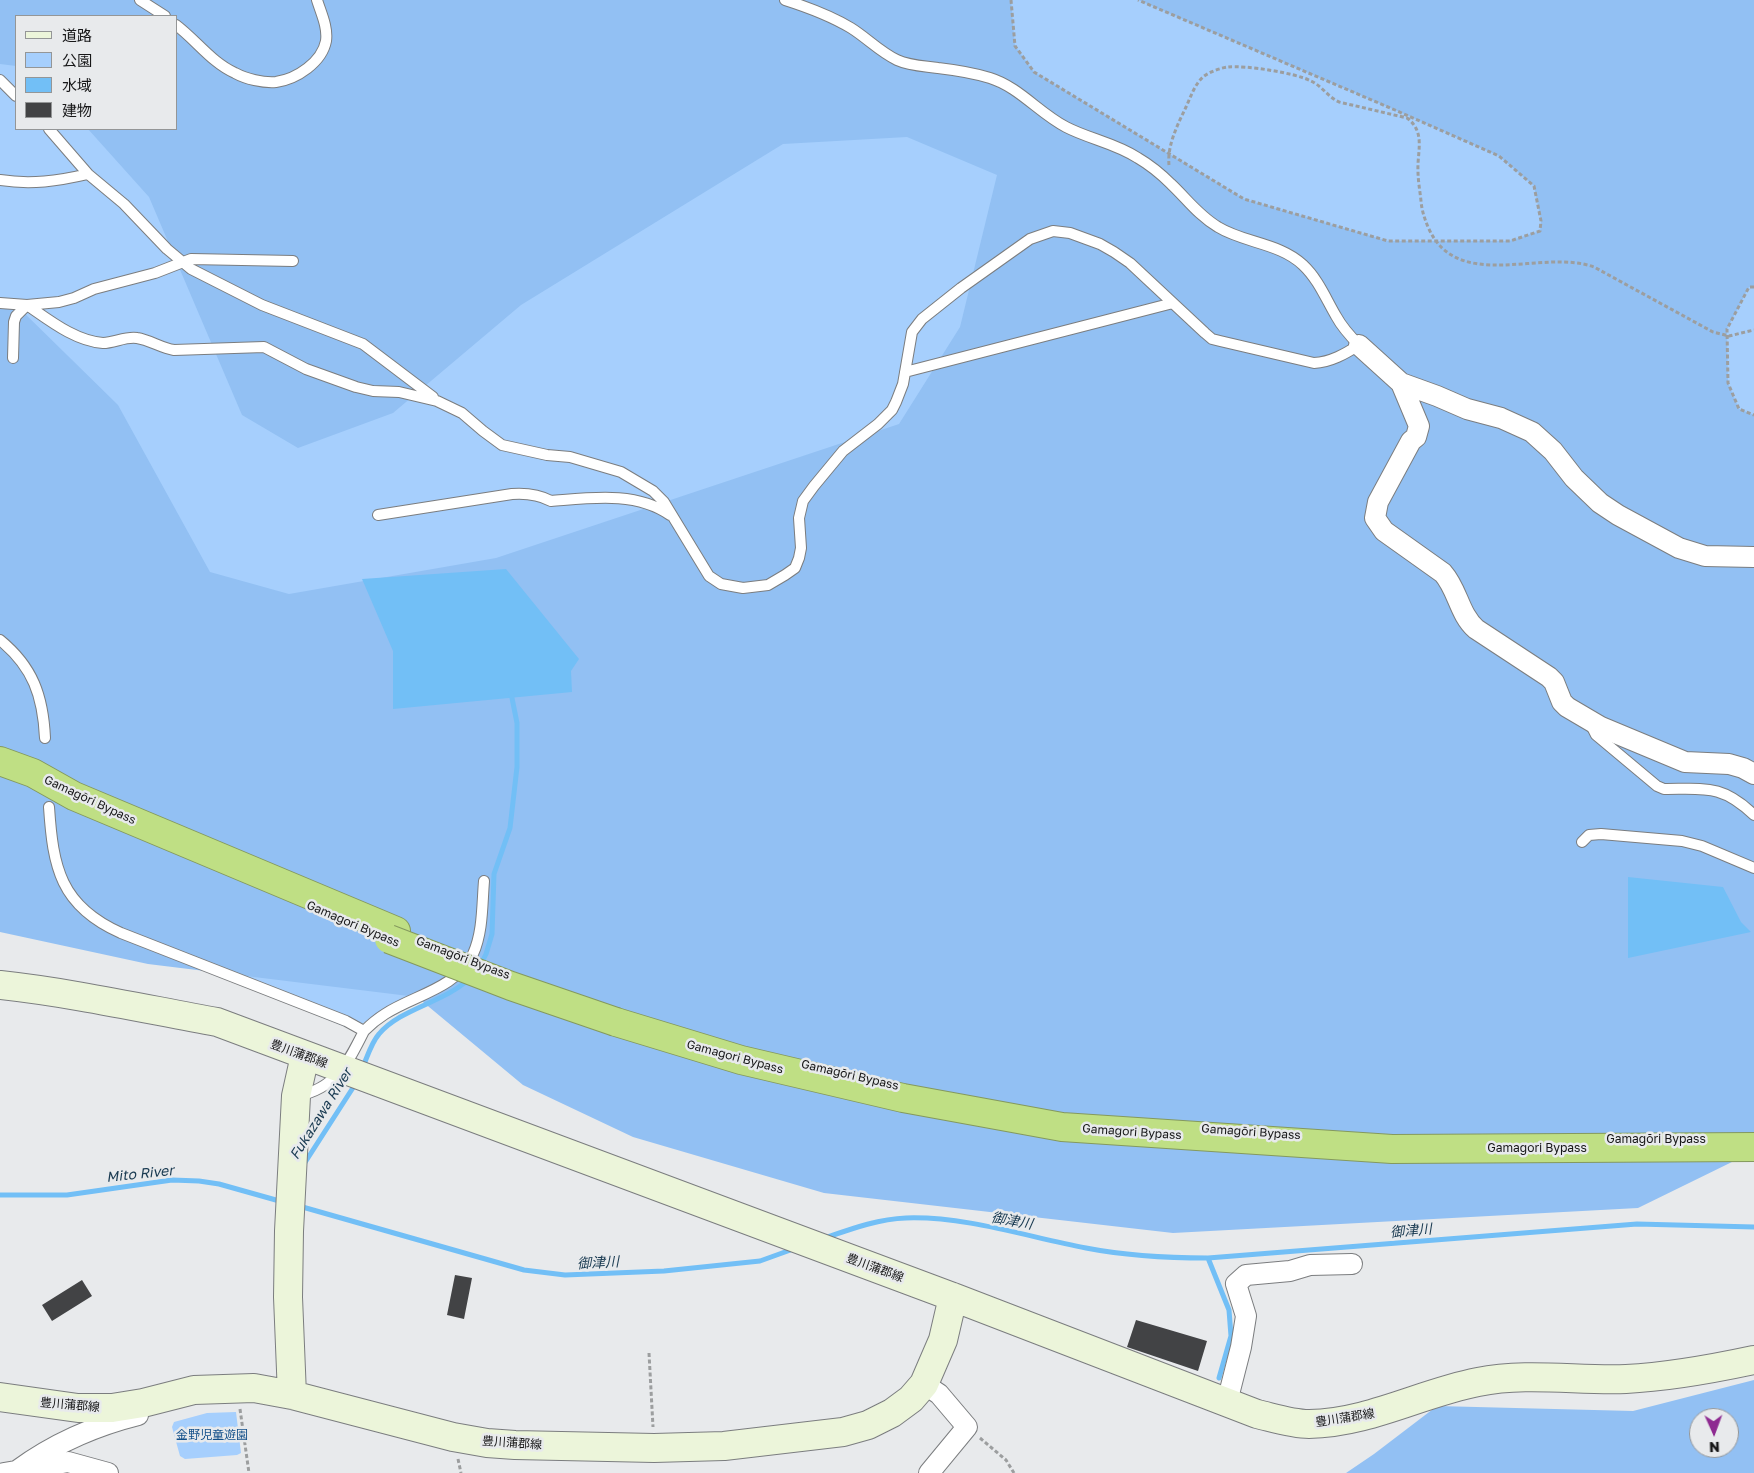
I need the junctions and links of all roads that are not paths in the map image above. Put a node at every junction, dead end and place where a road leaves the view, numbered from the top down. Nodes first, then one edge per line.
1 (140, 0) edge
2 (317, 0) edge
3 (785, 0) edge
4 (164, 15) edge
5 (178, 27) edge
6 (0, 80) edge
7 (0, 90) edge
8 (14, 93) edge
9 (50, 130) edge
10 (88, 174) junction
11 (0, 180) edge
12 (182, 262) junction
13 (293, 262) dead end
14 (0, 303) edge
15 (1173, 304) junction
16 (27, 305) junction
17 (1359, 345) junction
18 (13, 358) dead end
19 (905, 372) junction
20 (1401, 383) junction
21 (437, 400) junction
22 (378, 515) dead end
23 (674, 517) junction
24 (1754, 556) edge
25 (0, 640) edge
26 (1587, 720) junction
27 (44, 738) dead end
28 (0, 761) edge
29 (1754, 774) edge
30 (0, 777) edge
31 (49, 807) dead end
32 (1754, 815) edge
33 (1582, 842) dead end
34 (1754, 868) edge
35 (484, 882) dead end
36 (392, 935) junction
37 (0, 985) edge
38 (617, 1017) junction
39 (364, 1031) junction
40 (304, 1060) dead end
41 (296, 1096) junction
42 (1754, 1138) edge
43 (1754, 1147) edge
44 (1352, 1264) dead end
45 (953, 1296) junction
46 (1754, 1360) edge
47 (924, 1384) junction
48 (194, 1390) junction
49 (292, 1395) junction
50 (0, 1397) edge
51 (1227, 1402) junction
52 (11, 1472) edge
53 (108, 1473) edge
54 (929, 1473) edge

1 - 4 lane
2 - 5 lane
3 - 17 lane
6 - 8 lane
7 - 8 lane
9 - 10 lane
10 - 11 lane
10 - 12 lane
12 - 13 lane
12 - 16 lane
12 - 21 lane
14 - 16 lane
15 - 17 lane
15 - 19 lane
15 - 19 lane
16 - 18 lane
16 - 21 lane
17 - 20 street
19 - 23 lane
20 - 24 street
20 - 26 street
21 - 23 lane
22 - 23 lane
25 - 27 lane
26 - 29 street
26 - 32 lane
28 - 36 highway, Gamagōri Bypass
30 - 36 highway, Gamagori Bypass
31 - 39 lane
33 - 34 lane
35 - 39 lane
36 - 38 highway, Gamagōri Bypass
37 - 45 main road, 豊川蒲郡線
38 - 42 highway, Gamagōri Bypass
38 - 43 highway, Gamagori Bypass
39 - 41 lane
40 - 41 main road
41 - 49 main road
44 - 51 street
45 - 47 main road, 豊川蒲郡線
45 - 51 main road, 豊川蒲郡線
46 - 51 main road, 豊川蒲郡線
47 - 49 main road, 豊川蒲郡線
47 - 54 street
48 - 49 main road, 豊川蒲郡線
48 - 50 main road, 豊川蒲郡線
48 - 52 street
52 - 53 street

